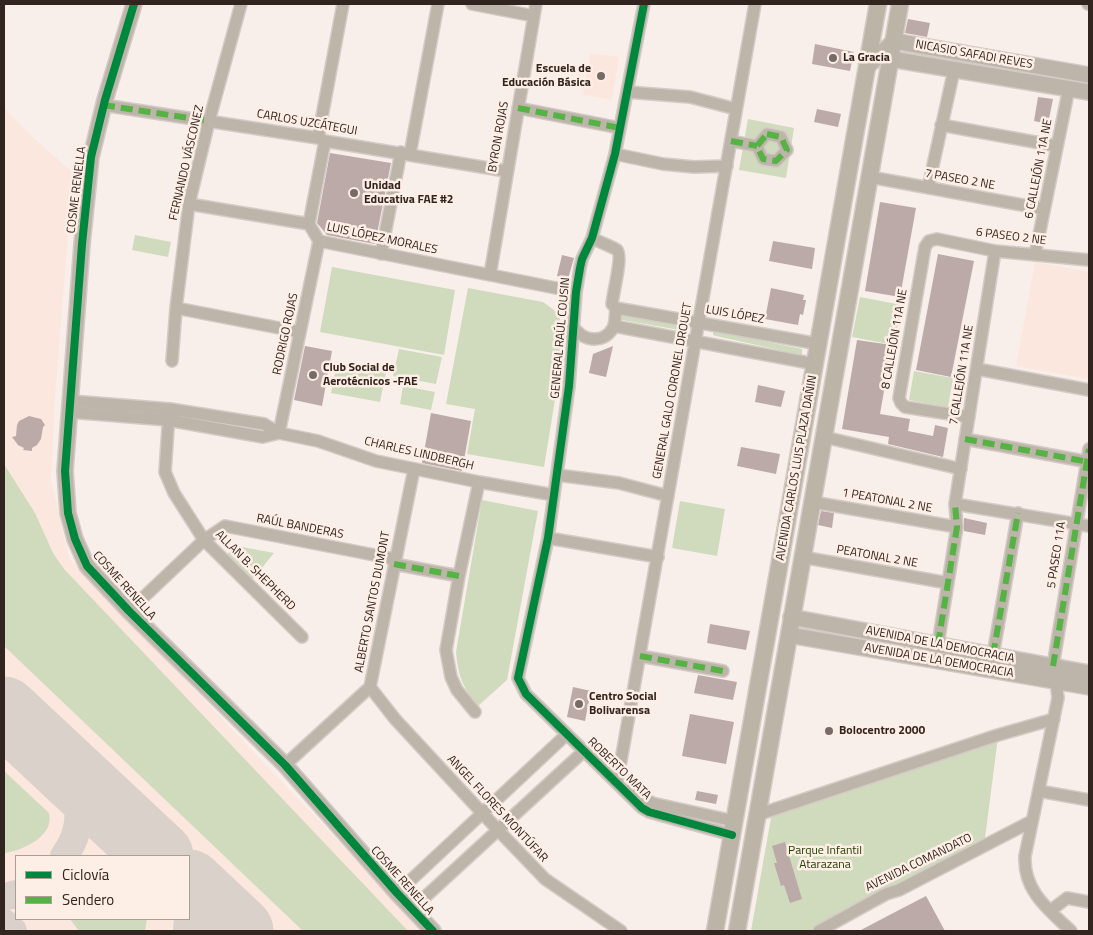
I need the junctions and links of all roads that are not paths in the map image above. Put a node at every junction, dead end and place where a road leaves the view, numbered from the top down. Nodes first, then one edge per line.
1 (134, 4) edge
2 (241, 4) edge
3 (343, 4) edge
4 (438, 4) edge
5 (472, 4) edge
6 (644, 4) edge
7 (755, 4) edge
8 (878, 4) edge
9 (900, 4) edge
10 (535, 10) edge
11 (894, 40) junction
12 (891, 59) junction
13 (868, 66) junction
14 (954, 70) junction
15 (1089, 75) edge
16 (1069, 88) junction
17 (627, 92) junction
18 (1089, 92) edge
19 (103, 105) junction
20 (518, 108) junction
21 (736, 109) junction
22 (209, 121) junction
23 (942, 125) junction
24 (620, 128) junction
25 (321, 139) junction
26 (731, 141) junction
27 (757, 146) dead end
28 (1057, 146) junction
29 (405, 153) junction
30 (615, 154) junction
31 (727, 166) junction
32 (506, 171) junction
33 (870, 177) junction
34 (928, 188) junction
35 (189, 204) junction
36 (1044, 210) junction
37 (309, 224) junction
38 (592, 238) junction
39 (319, 241) junction
40 (929, 241) joint
41 (996, 250) junction
42 (381, 254) junction
43 (1035, 254) junction
44 (1089, 260) edge
45 (490, 275) junction
46 (576, 292) junction
47 (176, 308) junction
48 (616, 308) junction
49 (699, 323) junction
50 (573, 326) junction
51 (614, 326) junction
52 (300, 332) junction
53 (695, 341) junction
54 (819, 344) junction
55 (172, 361) dead end
56 (815, 364) junction
57 (977, 369) junction
58 (1089, 390) edge
59 (70, 407) junction
60 (169, 415) junction
61 (969, 417) junction
62 (279, 433) junction
63 (824, 437) junction
64 (965, 439) junction
65 (1089, 449) edge
66 (1088, 462) edge
67 (414, 468) junction
68 (961, 469) junction
69 (557, 475) junction
70 (479, 482) junction
71 (554, 494) junction
72 (668, 496) junction
73 (812, 502) junction
74 (955, 504) junction
75 (1018, 513) junction
76 (1076, 524) junction
77 (1089, 526) edge
78 (957, 528) junction
79 (548, 538) junction
80 (204, 540) junction
81 (658, 557) junction
82 (802, 557) junction
83 (394, 561) junction
84 (459, 576) junction
85 (948, 583) junction
86 (129, 611) junction
87 (792, 617) junction
88 (788, 634) junction
89 (302, 637) dead end
90 (938, 644) junction
91 (993, 654) junction
92 (640, 656) junction
93 (1053, 666) junction
94 (723, 672) dead end
95 (1089, 673) edge
96 (518, 678) joint
97 (1056, 681) junction
98 (370, 687) junction
99 (1089, 687) edge
100 (475, 712) dead end
101 (1054, 719) junction
102 (567, 734) junction
103 (584, 751) junction
104 (285, 765) junction
105 (618, 783) junction
106 (1039, 791) junction
107 (1089, 800) edge
108 (482, 814) junction
109 (758, 816) junction
110 (1032, 821) junction
111 (733, 828) junction
112 (498, 830) junction
113 (397, 893) junction
114 (1089, 902) edge
115 (412, 909) junction
116 (1050, 911) junction
117 (433, 931) edge
118 (621, 931) edge
119 (715, 931) edge
120 (737, 931) edge
121 (818, 931) edge
122 (1071, 931) edge

1 - 19 street, COSME RENELLA
2 - 22 street, FERNANDO VÁSCONEZ
3 - 25 street
4 - 29 street
5 - 10 street
6 - 17 street, GENERAL RAÚL COUSIN
7 - 21 street, GENERAL GALO CORONEL DROUET
8 - 13 main road, AVENIDA CARLOS LUIS PLAZA DAÑIN
9 - 11 main road, AVENIDA CARLOS LUIS PLAZA DAÑIN
10 - 20 street, BYRON ROJAS
11 - 12 main road, AVENIDA CARLOS LUIS PLAZA DAÑIN
11 - 13 street
11 - 15 street, NICASIO SAFADI REVES
12 - 14 street, NICASIO SAFADI REVES
12 - 33 main road, AVENIDA CARLOS LUIS PLAZA DAÑIN
13 - 54 main road, AVENIDA CARLOS LUIS PLAZA DAÑIN
14 - 16 street, NICASIO SAFADI REVES
14 - 23 street
16 - 18 street, NICASIO SAFADI REVES
16 - 28 street, 6 CALLEJÓN 11A NE
17 - 21 street
17 - 24 street, GENERAL RAÚL COUSIN
19 - 22 street, CARLOS UZCÁTEGUI
19 - 59 street, COSME RENELLA
20 - 24 street
20 - 32 street, BYRON ROJAS
21 - 26 street, GENERAL GALO CORONEL DROUET
22 - 25 street, CARLOS UZCÁTEGUI
22 - 35 street, FERNANDO VÁSCONEZ
23 - 28 street
23 - 34 street
24 - 30 street, GENERAL RAÚL COUSIN
25 - 29 street, CARLOS UZCÁTEGUI
25 - 37 street
26 - 27 street
26 - 31 street, GENERAL GALO CORONEL DROUET
28 - 36 street, 6 CALLEJÓN 11A NE
29 - 32 street, CARLOS UZCÁTEGUI
29 - 42 street
30 - 31 street
30 - 38 street, GENERAL RAÚL COUSIN
31 - 49 street, GENERAL GALO CORONEL DROUET
32 - 45 street, BYRON ROJAS
33 - 34 street, 7 PASEO 2 NE
33 - 63 main road, AVENIDA CARLOS LUIS PLAZA DAÑIN
34 - 36 street, 7 PASEO 2 NE
35 - 37 street, LUIS LÓPEZ MORALES
35 - 47 street, FERNANDO VÁSCONEZ
36 - 43 street, 6 CALLEJÓN 11A NE
37 - 39 street, LUIS LÓPEZ MORALES
38 - 46 street, GENERAL RAÚL COUSIN
38 - 48 street
39 - 42 street, LUIS LÓPEZ MORALES
39 - 52 street, RODRIGO ROJAS
40 - 41 street, 6 PASEO 2 NE
40 - 61 street, 8 CALLEJÓN 11A NE
41 - 43 street, 6 PASEO 2 NE
41 - 57 street, 7 CALLEJÓN 11A NE
42 - 45 street, LUIS LÓPEZ MORALES
43 - 44 street, 6 PASEO 2 NE
45 - 46 street, LUIS LÓPEZ MORALES
46 - 50 street, GENERAL RAÚL COUSIN
47 - 52 street
47 - 55 street, FERNANDO VÁSCONEZ
48 - 49 street, LUIS LÓPEZ
48 - 51 street
49 - 53 street, GENERAL GALO CORONEL DROUET
49 - 54 street, LUIS LÓPEZ
50 - 51 street, GENERAL RAÚL COUSIN
50 - 69 street, GENERAL RAÚL COUSIN
51 - 53 street
52 - 62 street, RODRIGO ROJAS
53 - 56 street
53 - 72 street, GENERAL GALO CORONEL DROUET
54 - 56 main road, AVENIDA CARLOS LUIS PLAZA DAÑIN
56 - 111 main road, AVENIDA CARLOS LUIS PLAZA DAÑIN
57 - 58 street
57 - 61 street, 7 CALLEJÓN 11A NE
59 - 60 street, CHARLES LINDBERGH
59 - 86 street, COSME RENELLA
60 - 62 street, CHARLES LINDBERGH
60 - 80 street, ALLAN B. SHEPHERD
61 - 64 street, 7 CALLEJÓN 11A NE
62 - 67 street, CHARLES LINDBERGH
63 - 68 street
63 - 73 main road, AVENIDA CARLOS LUIS PLAZA DAÑIN
64 - 66 street
64 - 68 street, 7 CALLEJÓN 11A NE
65 - 66 street, 5 PASEO 11A
66 - 76 street, 5 PASEO 11A
67 - 70 street, CHARLES LINDBERGH
67 - 83 street, ALBERTO SANTOS DUMONT
68 - 74 street, 7 CALLEJÓN 11A NE
69 - 71 street, GENERAL RAÚL COUSIN
69 - 72 street
70 - 71 street, CHARLES LINDBERGH
70 - 84 street
71 - 79 street, GENERAL RAÚL COUSIN
72 - 81 street, GENERAL GALO CORONEL DROUET
73 - 78 street, 1 PEATONAL 2 NE
73 - 82 main road, AVENIDA CARLOS LUIS PLAZA DAÑIN
74 - 75 street
74 - 78 street, 7 CALLEJÓN 11A NE
75 - 76 street
75 - 91 street
76 - 77 street
76 - 93 street, 5 PASEO 11A
78 - 85 street, 7 CALLEJÓN 11A NE
79 - 81 street
79 - 96 street, GENERAL RAÚL COUSIN
80 - 83 street, RAÚL BANDERAS
80 - 86 street, RAÚL BANDERAS
80 - 89 street, ALLAN B. SHEPHERD
81 - 92 street, GENERAL GALO CORONEL DROUET
82 - 85 street, PEATONAL 2 NE
82 - 87 main road, AVENIDA CARLOS LUIS PLAZA DAÑIN
83 - 84 street, RAÚL BANDERAS
83 - 98 street, ALBERTO SANTOS DUMONT
84 - 100 street
85 - 90 street, 7 CALLEJÓN 11A NE
86 - 104 street, COSME RENELLA
87 - 88 main road, AVENIDA CARLOS LUIS PLAZA DAÑIN
87 - 90 street, AVENIDA DE LA DEMOCRACIA
88 - 97 street, AVENIDA DE LA DEMOCRACIA
88 - 109 main road, AVENIDA CARLOS LUIS PLAZA DAÑIN
90 - 91 street, AVENIDA DE LA DEMOCRACIA
91 - 93 street, AVENIDA DE LA DEMOCRACIA
92 - 94 street
92 - 105 street, GENERAL GALO CORONEL DROUET
93 - 95 street, AVENIDA DE LA DEMOCRACIA
96 - 102 street, ROBERTO MATA
97 - 99 street, AVENIDA DE LA DEMOCRACIA
97 - 101 street
98 - 104 street, ALBERTO SANTOS DUMONT
98 - 108 street, ANGEL FLORES MONTÚFAR
101 - 106 street
101 - 109 street
102 - 103 street, ROBERTO MATA
102 - 108 street
103 - 105 street, ROBERTO MATA
103 - 112 street
104 - 113 street, COSME RENELLA
105 - 111 street, ROBERTO MATA
106 - 107 street
106 - 110 street
108 - 112 street, ANGEL FLORES MONTÚFAR
108 - 113 street
109 - 120 main road, AVENIDA CARLOS LUIS PLAZA DAÑIN
110 - 116 street
110 - 121 street, AVENIDA COMANDATO
111 - 119 main road, AVENIDA CARLOS LUIS PLAZA DAÑIN
112 - 115 street
112 - 118 street, ANGEL FLORES MONTÚFAR
113 - 115 street, COSME RENELLA
114 - 116 street
115 - 117 street, COSME RENELLA
116 - 122 street

